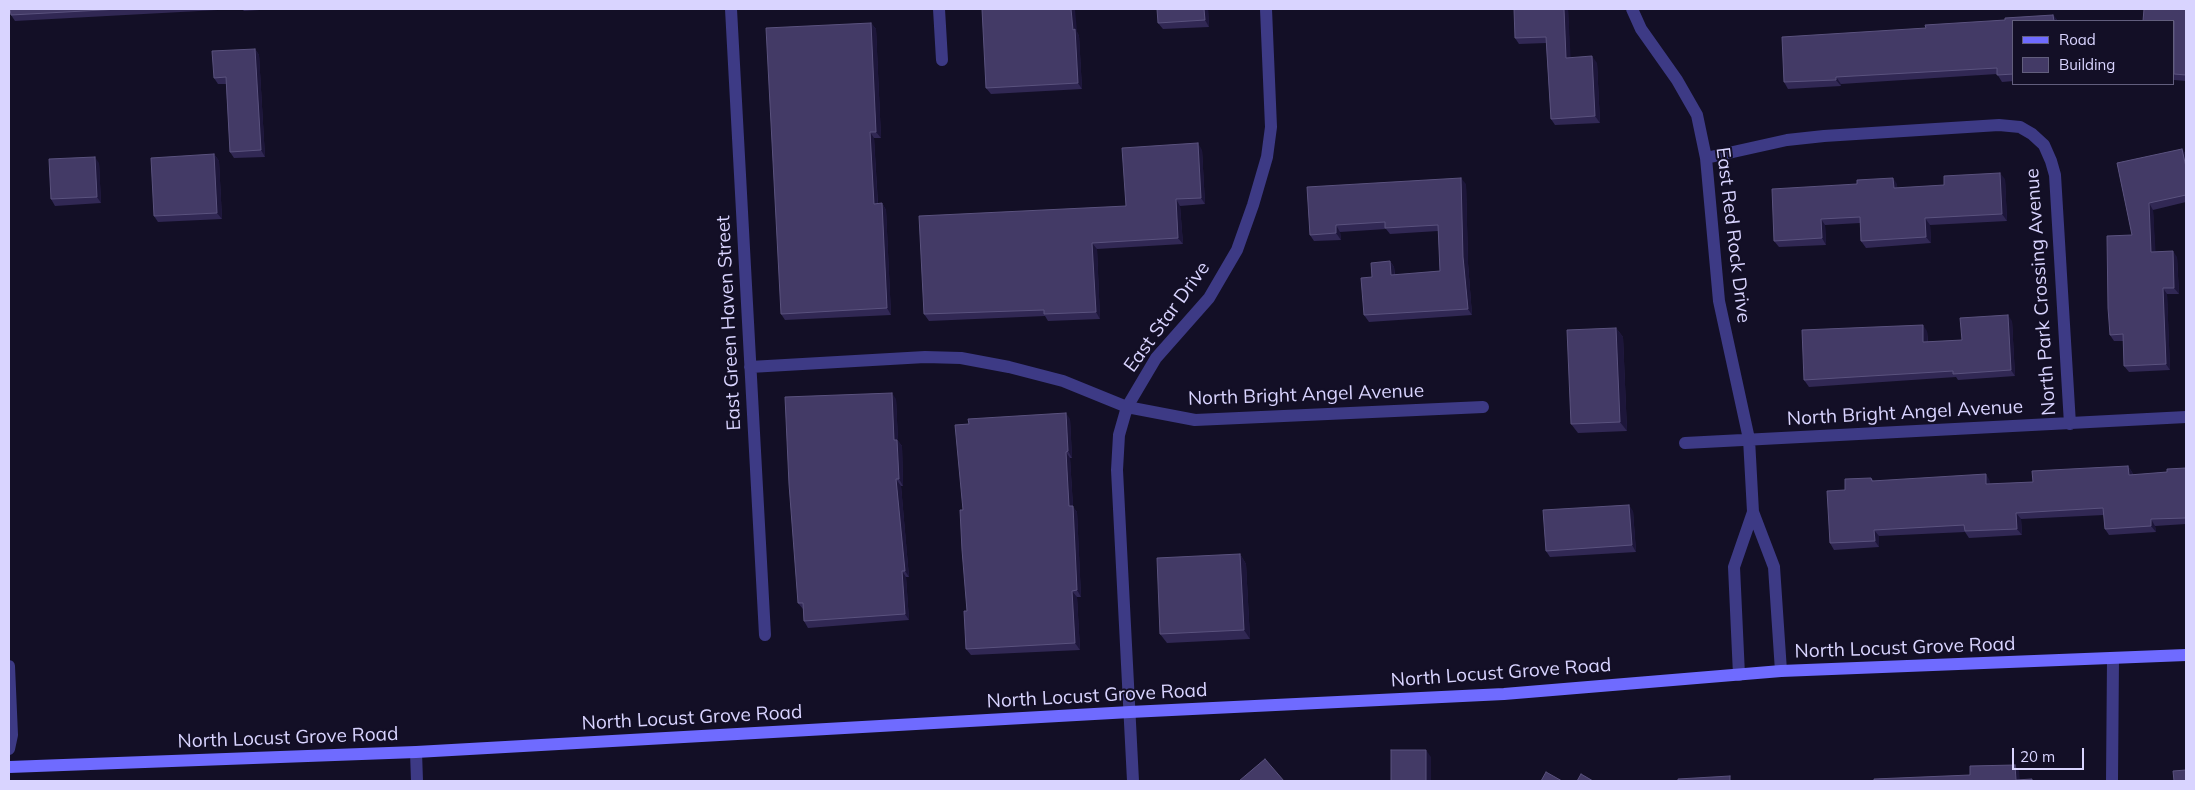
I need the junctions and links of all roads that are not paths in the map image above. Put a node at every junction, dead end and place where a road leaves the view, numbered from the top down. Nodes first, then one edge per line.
1 (731, 9) edge
2 (939, 9) edge
3 (1266, 9) edge
4 (1632, 9) edge
5 (942, 60) dead end
6 (1706, 158) junction
7 (750, 367) junction
8 (1127, 407) junction
9 (1482, 407) dead end
10 (2186, 417) edge
11 (2070, 424) junction
12 (1749, 439) junction
13 (1685, 443) dead end
14 (1753, 512) junction
15 (765, 635) dead end
16 (2186, 656) edge
17 (2113, 659) junction
18 (9, 666) edge
19 (1781, 671) junction
20 (1739, 675) junction
21 (1130, 712) junction
22 (9, 749) edge
23 (416, 752) junction
24 (9, 767) edge
25 (417, 781) edge
26 (1133, 781) edge
27 (2112, 781) edge

1 - 7 street, East Green Haven Street
2 - 5 street
3 - 8 street, East Star Drive
4 - 6 street, East Red Rock Drive
6 - 11 street, North Park Crossing Avenue
6 - 12 street, East Red Rock Drive
7 - 8 street, North Bright Angel Avenue
7 - 15 street, East Green Haven Street
8 - 9 street, North Bright Angel Avenue
8 - 21 street, East Star Drive
10 - 11 street, North Bright Angel Avenue
11 - 12 street, North Bright Angel Avenue
12 - 13 street, North Bright Angel Avenue
12 - 14 street, East Red Rock Drive
14 - 19 street, East Red Rock Drive
14 - 20 street, East Red Rock Drive
16 - 17 main road, North Locust Grove Road
17 - 19 main road, North Locust Grove Road
17 - 27 street
18 - 22 street
19 - 20 main road, North Locust Grove Road
20 - 21 main road, North Locust Grove Road
21 - 23 main road, North Locust Grove Road
21 - 26 street, East Star Drive
23 - 24 main road, North Locust Grove Road
23 - 25 street

